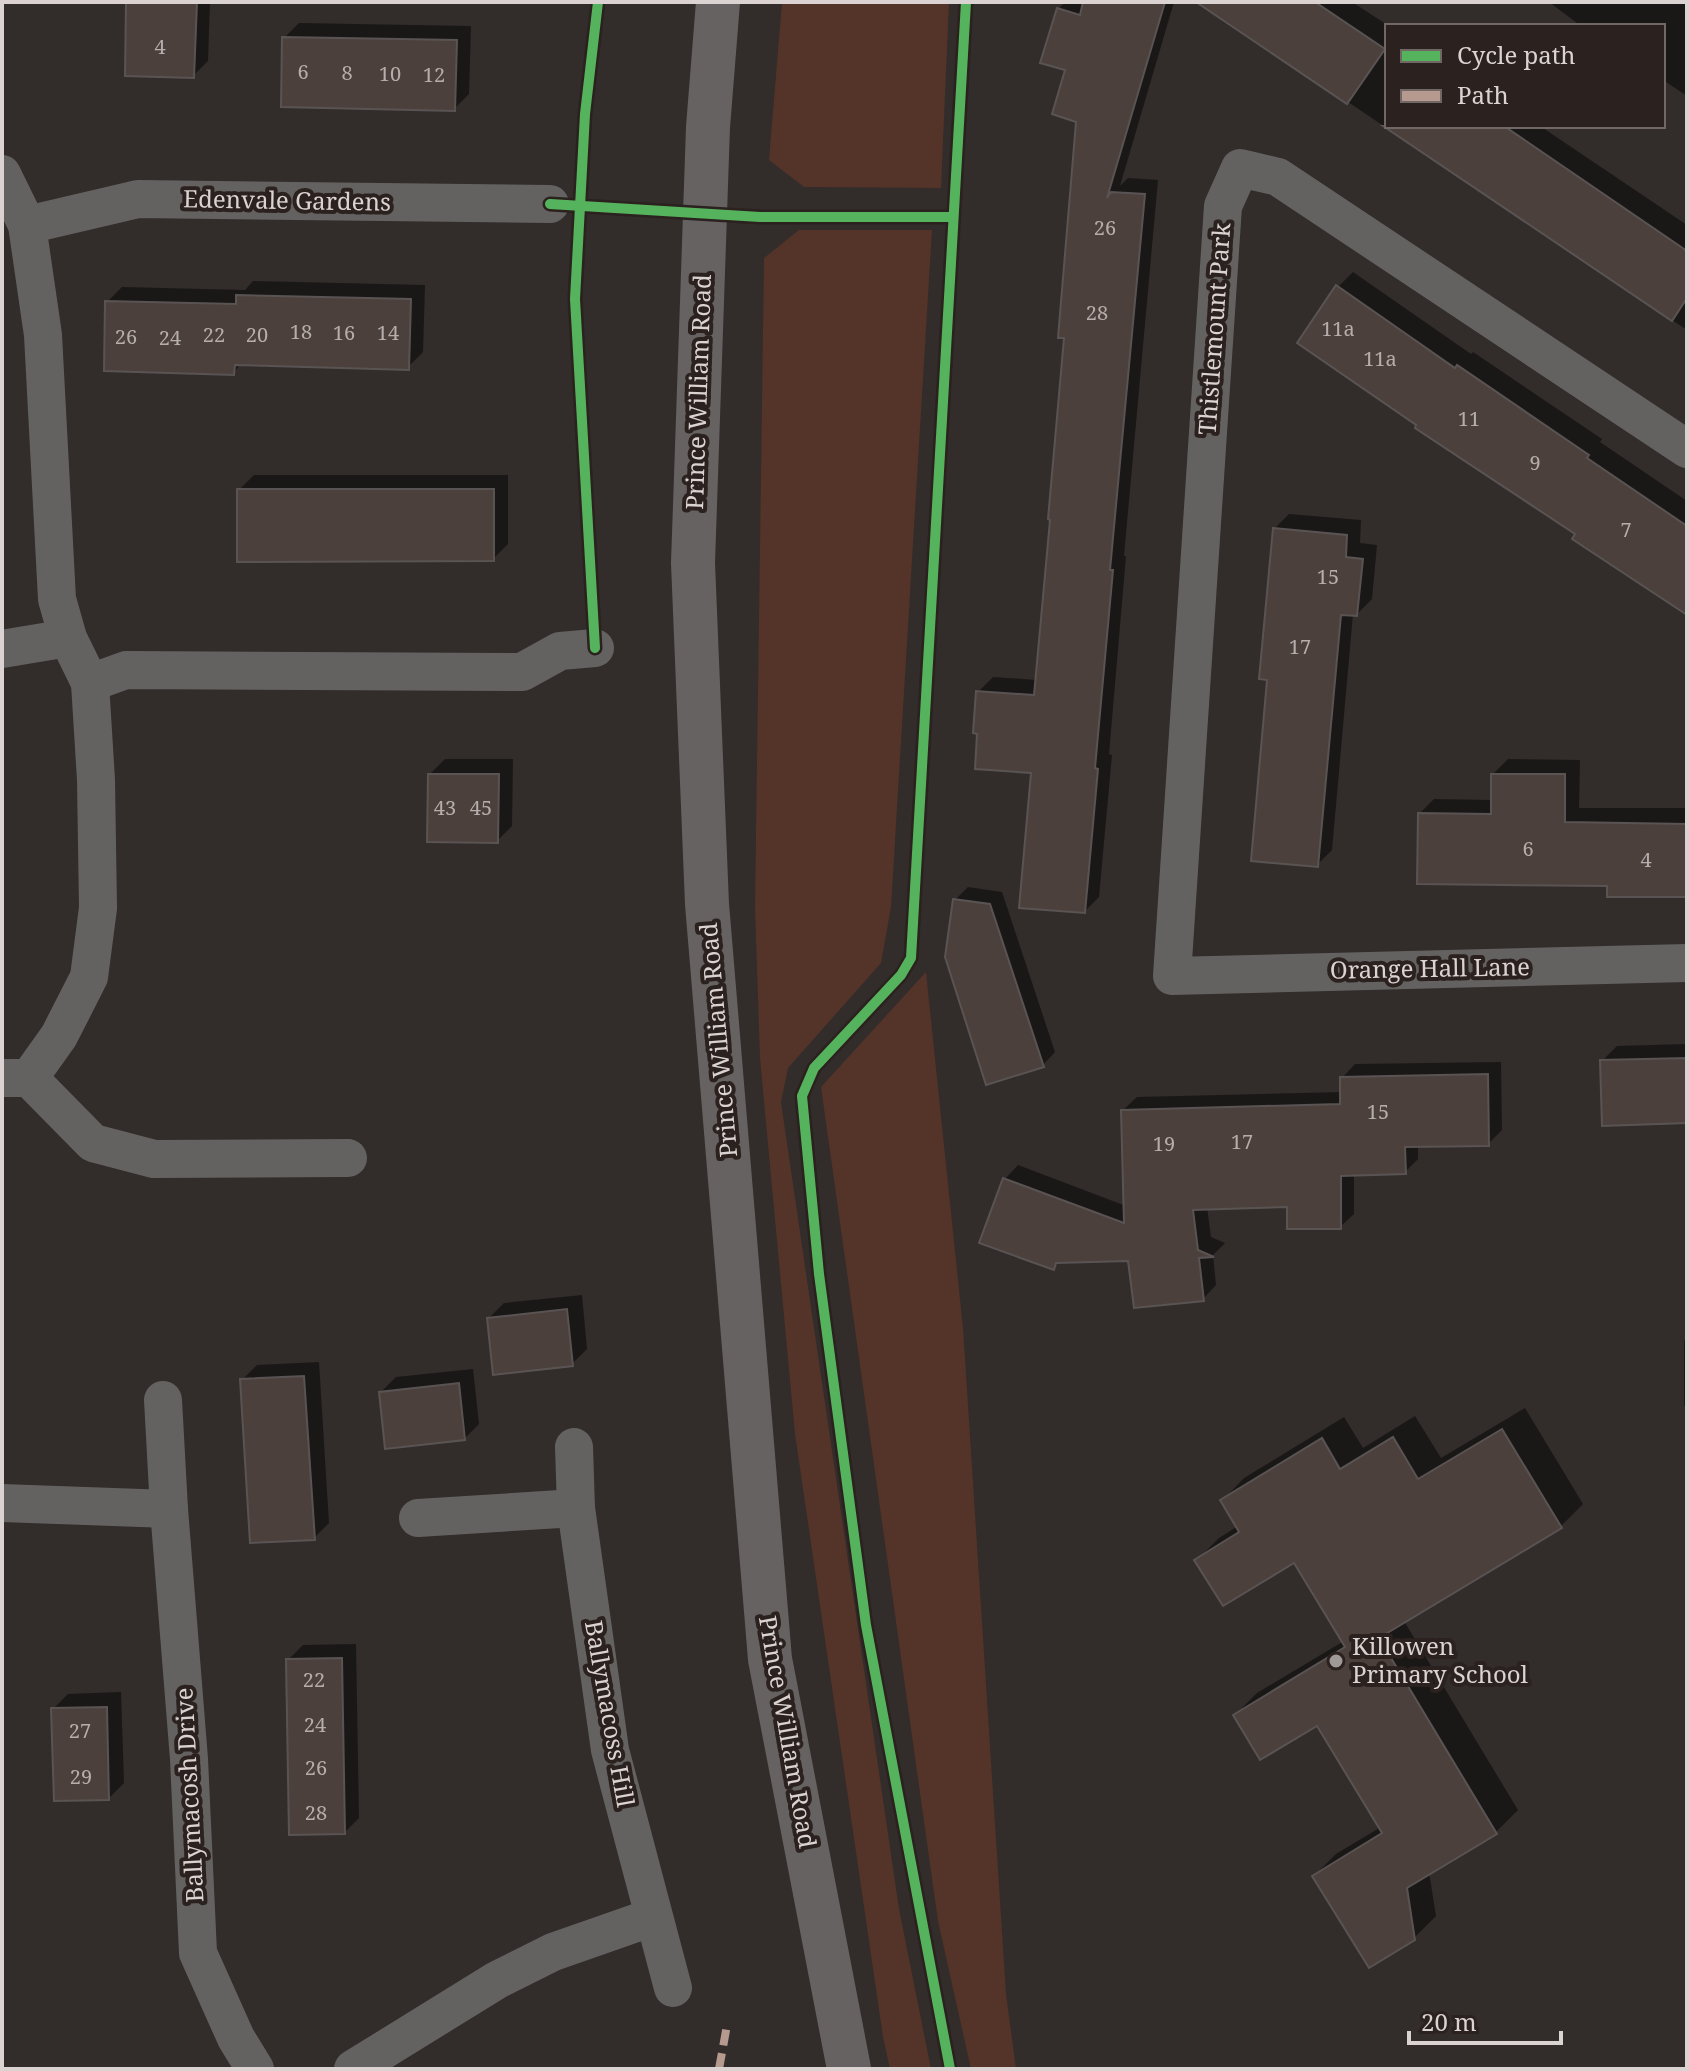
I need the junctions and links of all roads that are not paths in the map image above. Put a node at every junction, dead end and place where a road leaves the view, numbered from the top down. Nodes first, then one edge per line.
1 (718, 2) edge
2 (2, 174) edge
3 (550, 204) dead end
4 (27, 225) junction
5 (1687, 449) edge
6 (68, 638) junction
7 (595, 648) dead end
8 (2, 649) edge
9 (90, 683) junction
10 (1687, 963) edge
11 (1172, 976) joint
12 (16, 1078) edge
13 (348, 1158) dead end
14 (163, 1400) dead end
15 (574, 1447) dead end
16 (2, 1503) edge
17 (576, 1508) junction
18 (169, 1509) junction
19 (418, 1518) dead end
20 (653, 1917) junction
21 (673, 1988) dead end
22 (255, 2069) edge
23 (353, 2069) edge
24 (849, 2069) edge

1 - 24 main road, Prince William Road
2 - 4 street
3 - 4 street, Edenvale Gardens
4 - 6 street
5 - 11 street, Thistlemount Park
6 - 8 street
6 - 9 street
7 - 9 street
9 - 12 street
10 - 11 street, Orange Hall Lane
12 - 13 street
14 - 18 street, Ballymacosh Drive
15 - 17 street, Ballymacoss Hill
16 - 18 street
17 - 19 street
17 - 20 street, Ballymacoss Hill
18 - 22 street, Ballymacosh Drive
20 - 21 street, Ballymacoss Hill
20 - 23 street

